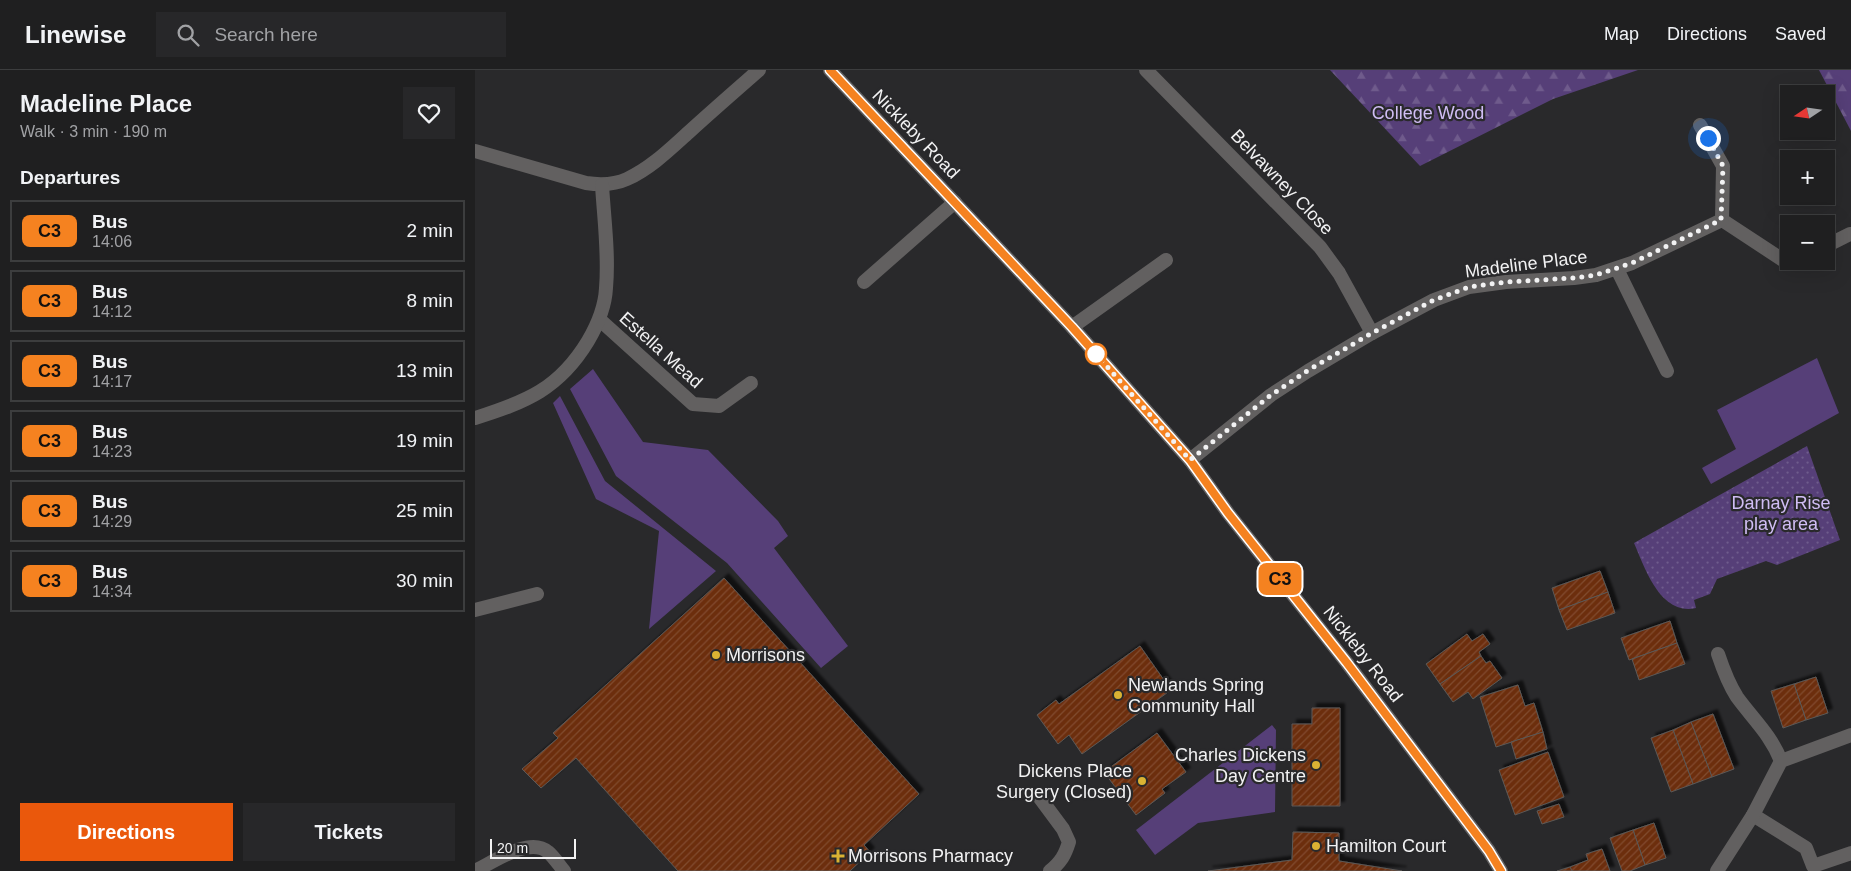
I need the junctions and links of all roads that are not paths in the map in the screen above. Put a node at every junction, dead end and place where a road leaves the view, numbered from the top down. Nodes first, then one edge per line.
1 (759, 70) edge
2 (830, 70) edge
3 (1146, 70) edge
4 (1700, 125) dead end
5 (475, 151) edge
6 (602, 185) junction
7 (955, 202) junction
8 (1721, 220) junction
9 (1849, 234) dead end
10 (1835, 241) edge
11 (1780, 258) edge
12 (1166, 260) dead end
13 (1617, 269) junction
14 (864, 282) dead end
15 (599, 320) junction
16 (1072, 327) junction
17 (1372, 333) junction
18 (1667, 371) dead end
19 (751, 383) dead end
20 (475, 418) edge
21 (1190, 460) junction
22 (537, 594) dead end
23 (475, 610) edge
24 (1718, 654) dead end
25 (1851, 736) edge
26 (1781, 761) junction
27 (1040, 798) dead end
28 (1753, 815) junction
29 (1851, 852) edge
30 (475, 871) edge
31 (564, 871) edge
32 (1050, 871) edge
33 (1501, 871) edge
34 (1717, 871) edge

1 - 6 street
2 - 7 street, Nickleby Road
3 - 17 street, Belvawney Close
4 - 8 street
5 - 6 street
6 - 15 street, Estella Mead
7 - 14 street, Nickleby Road
7 - 16 street, Nickleby Road
8 - 11 street
8 - 13 street, Madeline Place
9 - 10 street
12 - 16 street
13 - 17 street, Madeline Place
13 - 18 street
15 - 19 street, Estella Mead
15 - 20 street, Estella Mead
16 - 21 street, Nickleby Road
17 - 21 street, Madeline Place
21 - 33 street, Nickleby Road
22 - 23 street
24 - 26 street
25 - 26 street
26 - 28 street
27 - 32 street
28 - 29 street
28 - 34 street
30 - 31 street

